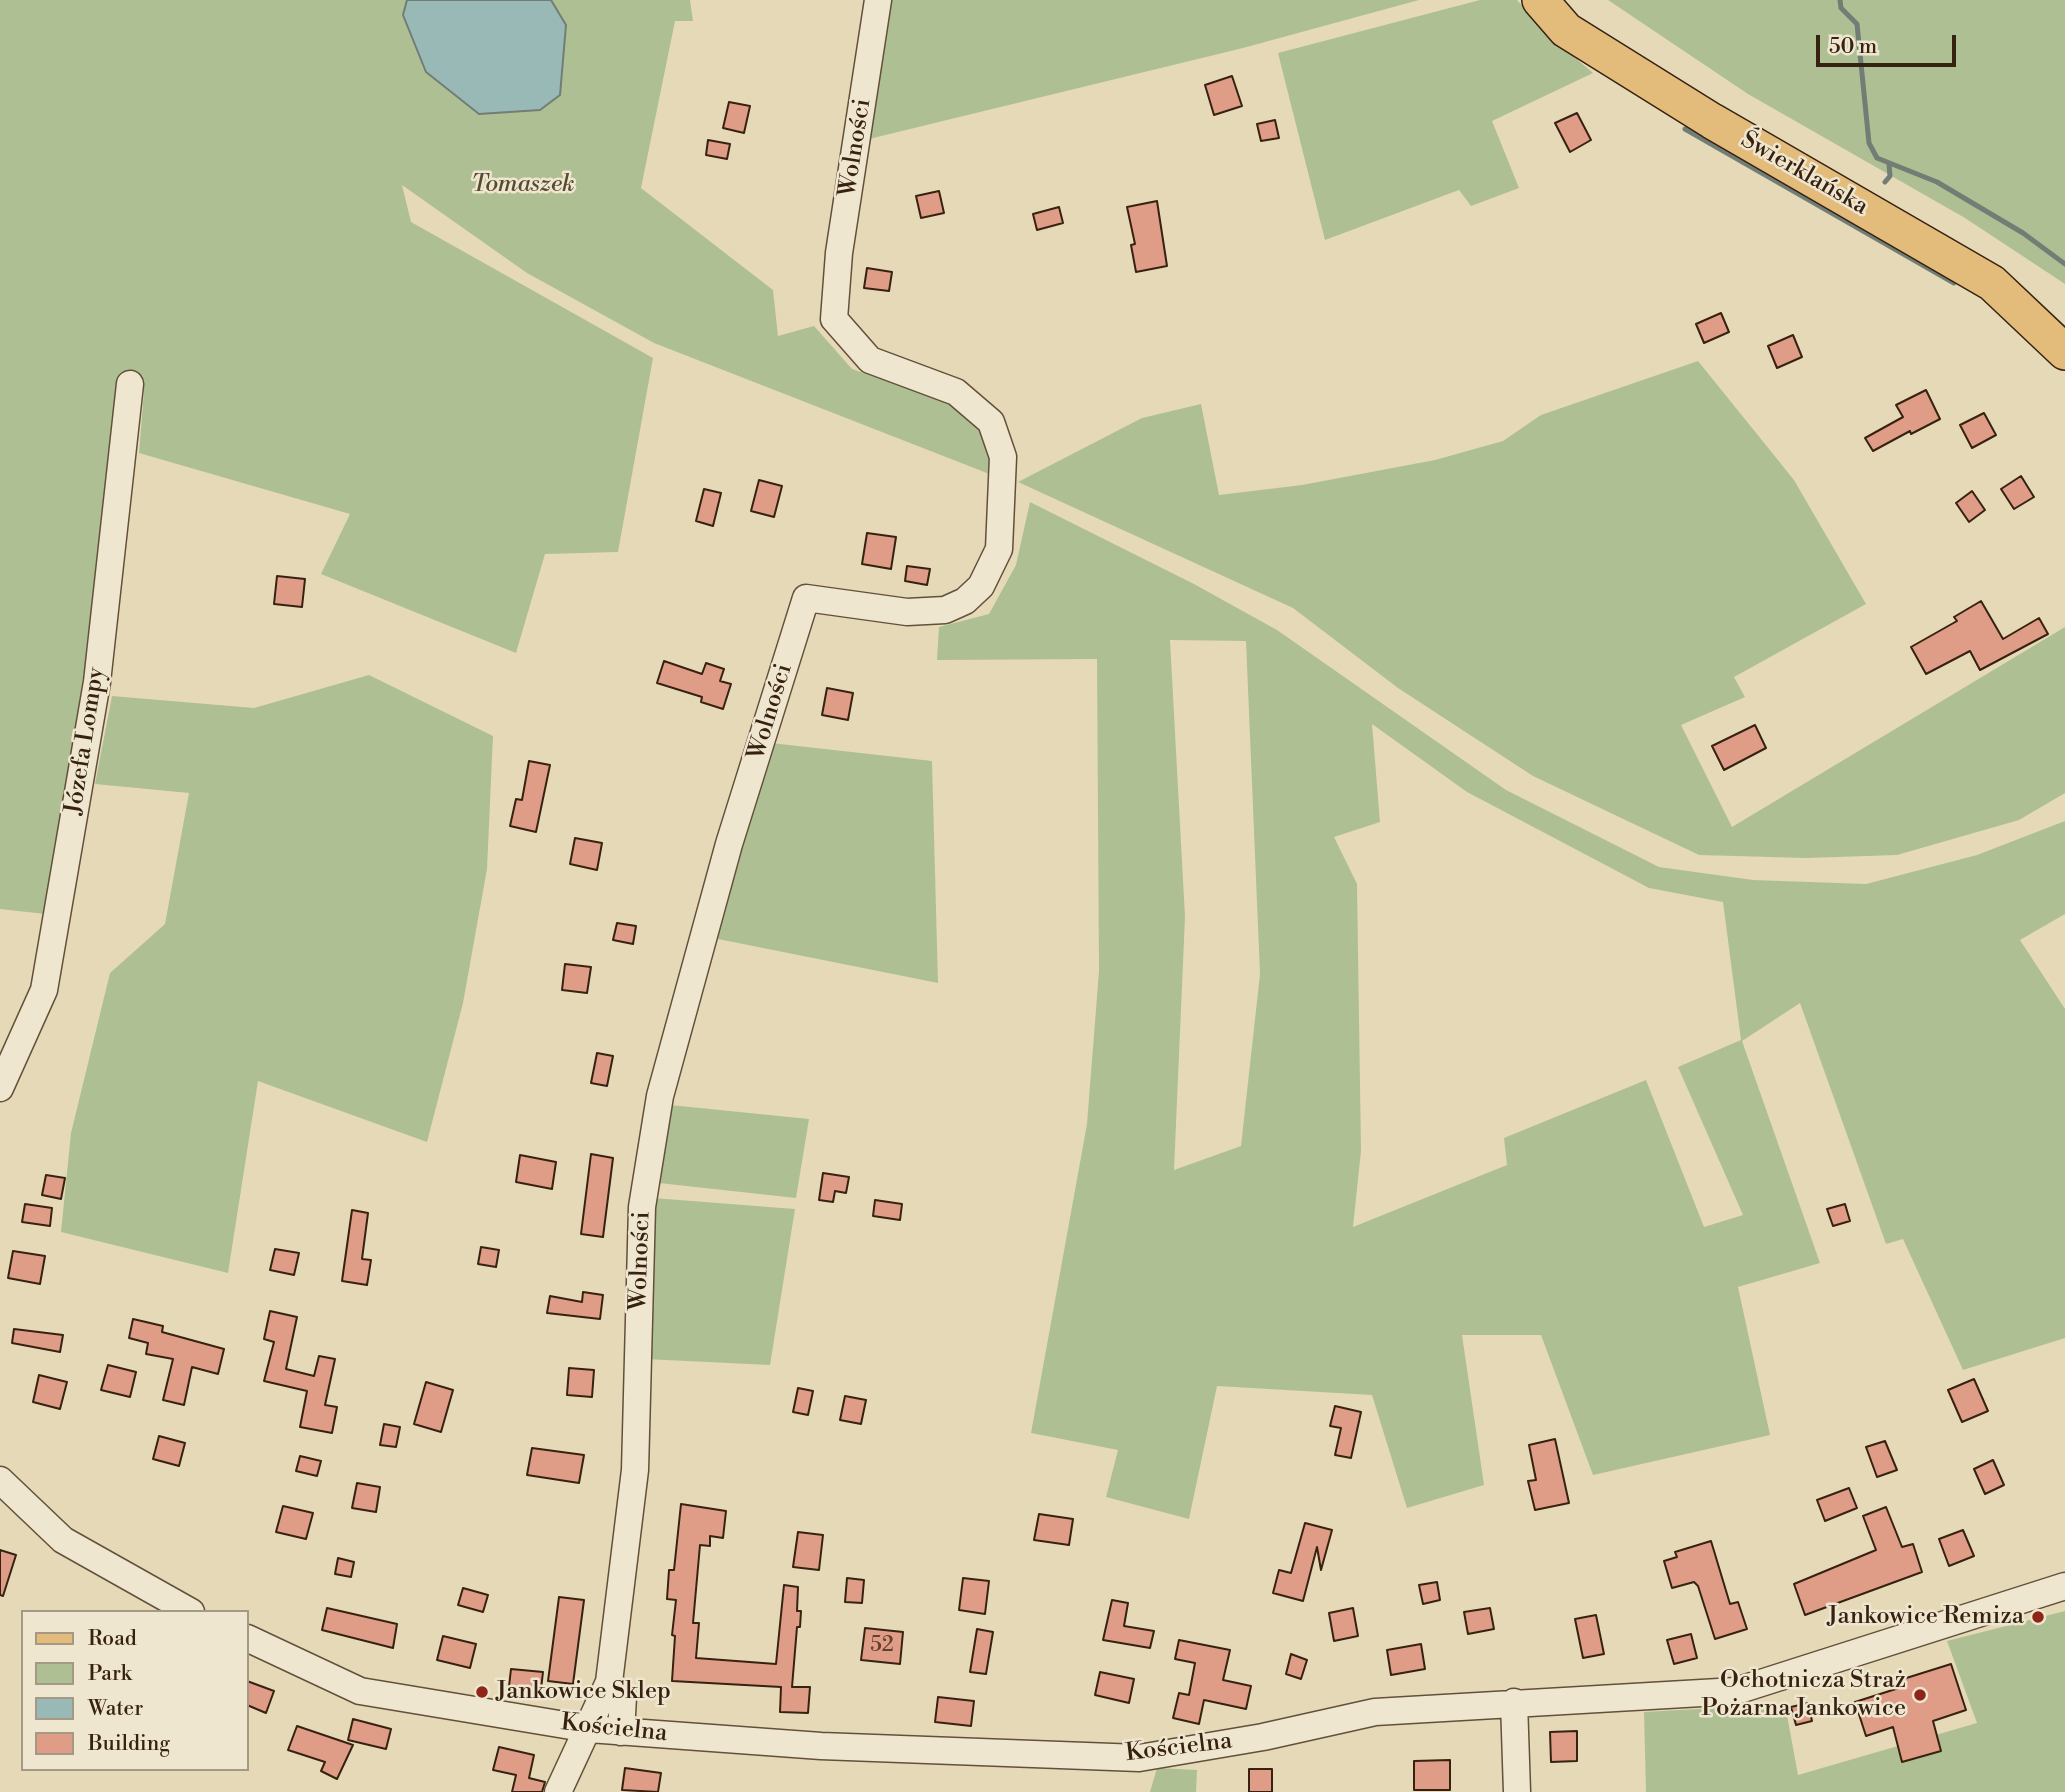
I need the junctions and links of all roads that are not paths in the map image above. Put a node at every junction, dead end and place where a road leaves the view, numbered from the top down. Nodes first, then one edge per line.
1 (878, 0) edge
2 (1540, 0) edge
3 (2065, 352) edge
4 (130, 384) dead end
5 (0, 1088) edge
6 (0, 1480) edge
7 (2065, 1586) edge
8 (187, 1610) edge
9 (248, 1638) edge
10 (609, 1682) junction
11 (1514, 1702) junction
12 (589, 1729) junction
13 (621, 1732) junction
14 (558, 1792) edge
15 (1517, 1792) edge

1 - 10 street, Wolności
2 - 3 main road, Świerklańska
4 - 5 street, Józefa Lompy
6 - 8 street
7 - 11 street, Kościelna
9 - 12 street, Kościelna
10 - 12 street, Wolności
10 - 13 street
11 - 13 street, Kościelna
11 - 15 street
12 - 13 street, Kościelna
12 - 14 street, Wolności

